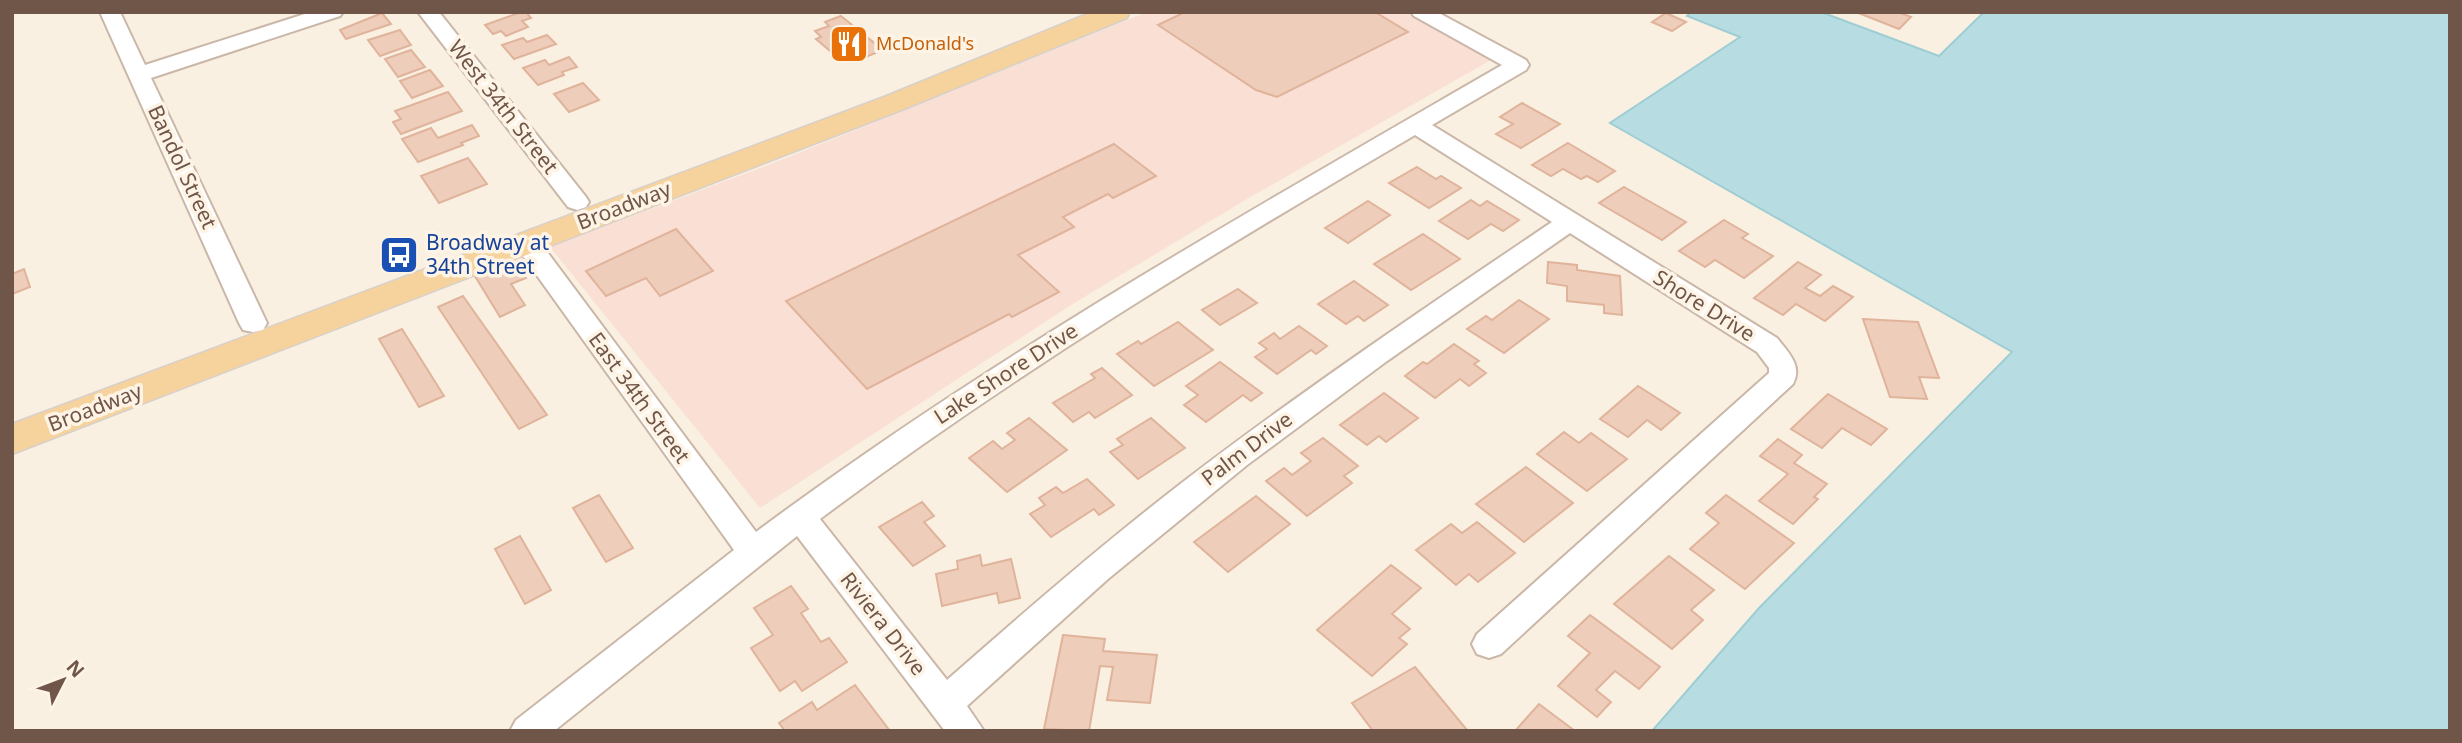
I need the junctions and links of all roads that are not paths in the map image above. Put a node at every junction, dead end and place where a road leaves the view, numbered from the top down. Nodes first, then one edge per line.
1 (110, 12) edge
2 (333, 12) edge
3 (428, 12) edge
4 (1074, 12) edge
5 (1117, 12) edge
6 (1421, 12) edge
7 (997, 43) junction
8 (140, 74) junction
9 (852, 119) junction
10 (1416, 125) junction
11 (577, 202) junction
12 (1569, 222) junction
13 (527, 243) junction
14 (253, 323) junction
15 (12, 413) edge
16 (12, 440) edge
17 (800, 517) junction
18 (753, 552) junction
19 (1489, 644) dead end
20 (945, 704) junction
21 (528, 731) edge
22 (967, 731) edge

1 - 8 street, Bandol Street
2 - 8 street
3 - 11 street, West 34th Street
4 - 7 main road, Broadway
5 - 9 main road, Broadway
6 - 10 street, Lake Shore Drive
7 - 9 main road
7 - 11 main road, Broadway
8 - 14 street, Bandol Street
9 - 13 main road, Broadway
10 - 12 street, Shore Drive
10 - 17 street, Lake Shore Drive
11 - 13 main road
11 - 14 main road, Broadway
12 - 19 street, Shore Drive
12 - 20 street, Palm Drive
13 - 16 main road, Broadway
13 - 18 street, East 34th Street
14 - 15 main road, Broadway
17 - 18 street, Lake Shore Drive
17 - 20 street, Riviera Drive
18 - 21 street, Lake Shore Drive
20 - 22 street, Riviera Drive

